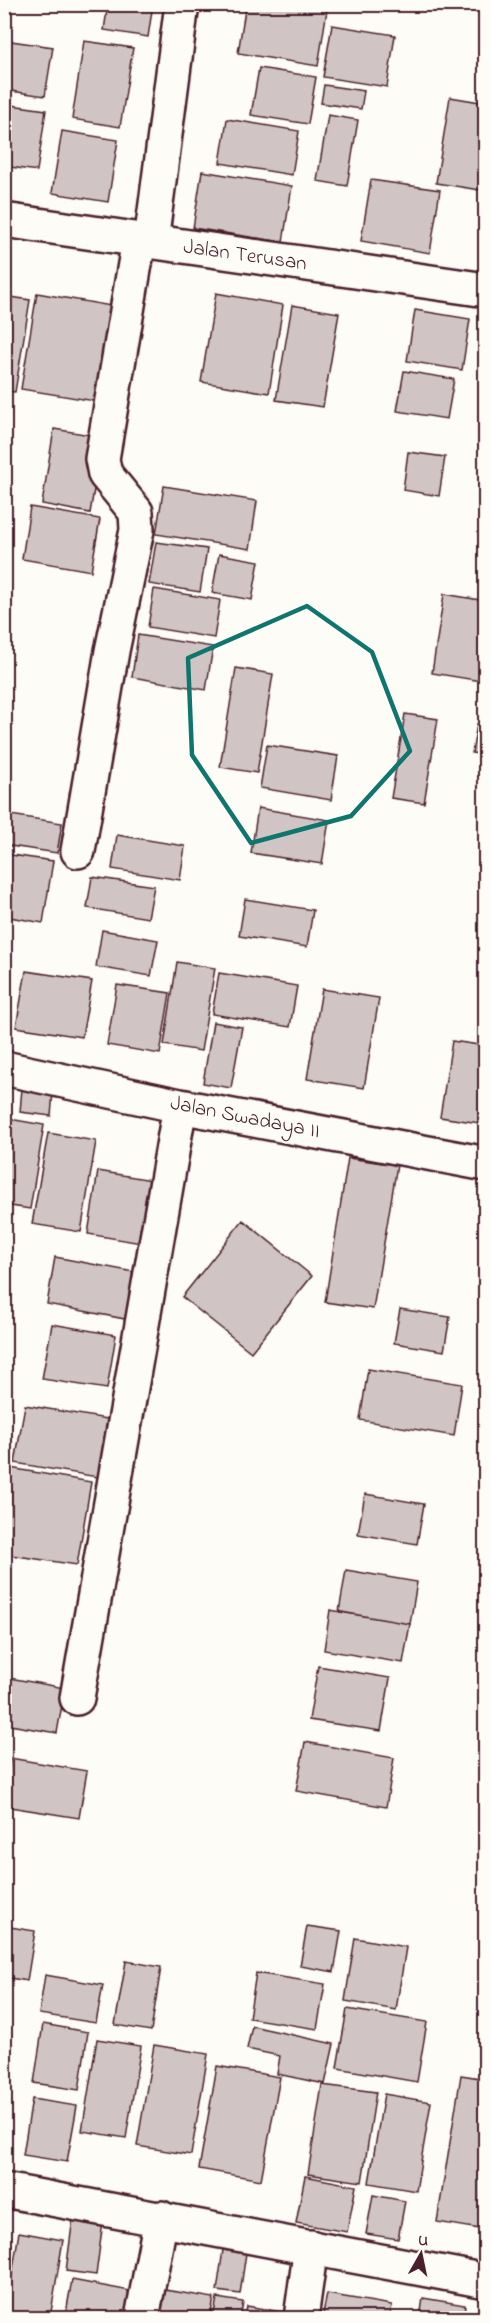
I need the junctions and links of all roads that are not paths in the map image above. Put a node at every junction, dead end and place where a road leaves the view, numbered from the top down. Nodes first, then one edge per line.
1 (182, 4) edge
2 (4, 220) edge
3 (145, 241) junction
4 (486, 290) edge
5 (78, 852) dead end
6 (4, 1068) edge
7 (180, 1106) junction
8 (486, 1164) edge
9 (77, 1698) dead end
10 (4, 2190) edge
11 (161, 2218) junction
12 (311, 2247) junction
13 (486, 2281) edge
14 (142, 2319) edge
15 (301, 2319) edge

1 - 3 street
2 - 3 street, Jalan Terusan
3 - 4 street, Jalan Terusan
3 - 5 street
6 - 7 street, Jalan Swadaya II
7 - 8 street, Jalan Swadaya II
7 - 9 street
10 - 11 street
11 - 12 street
11 - 14 street
12 - 13 street
12 - 15 street

